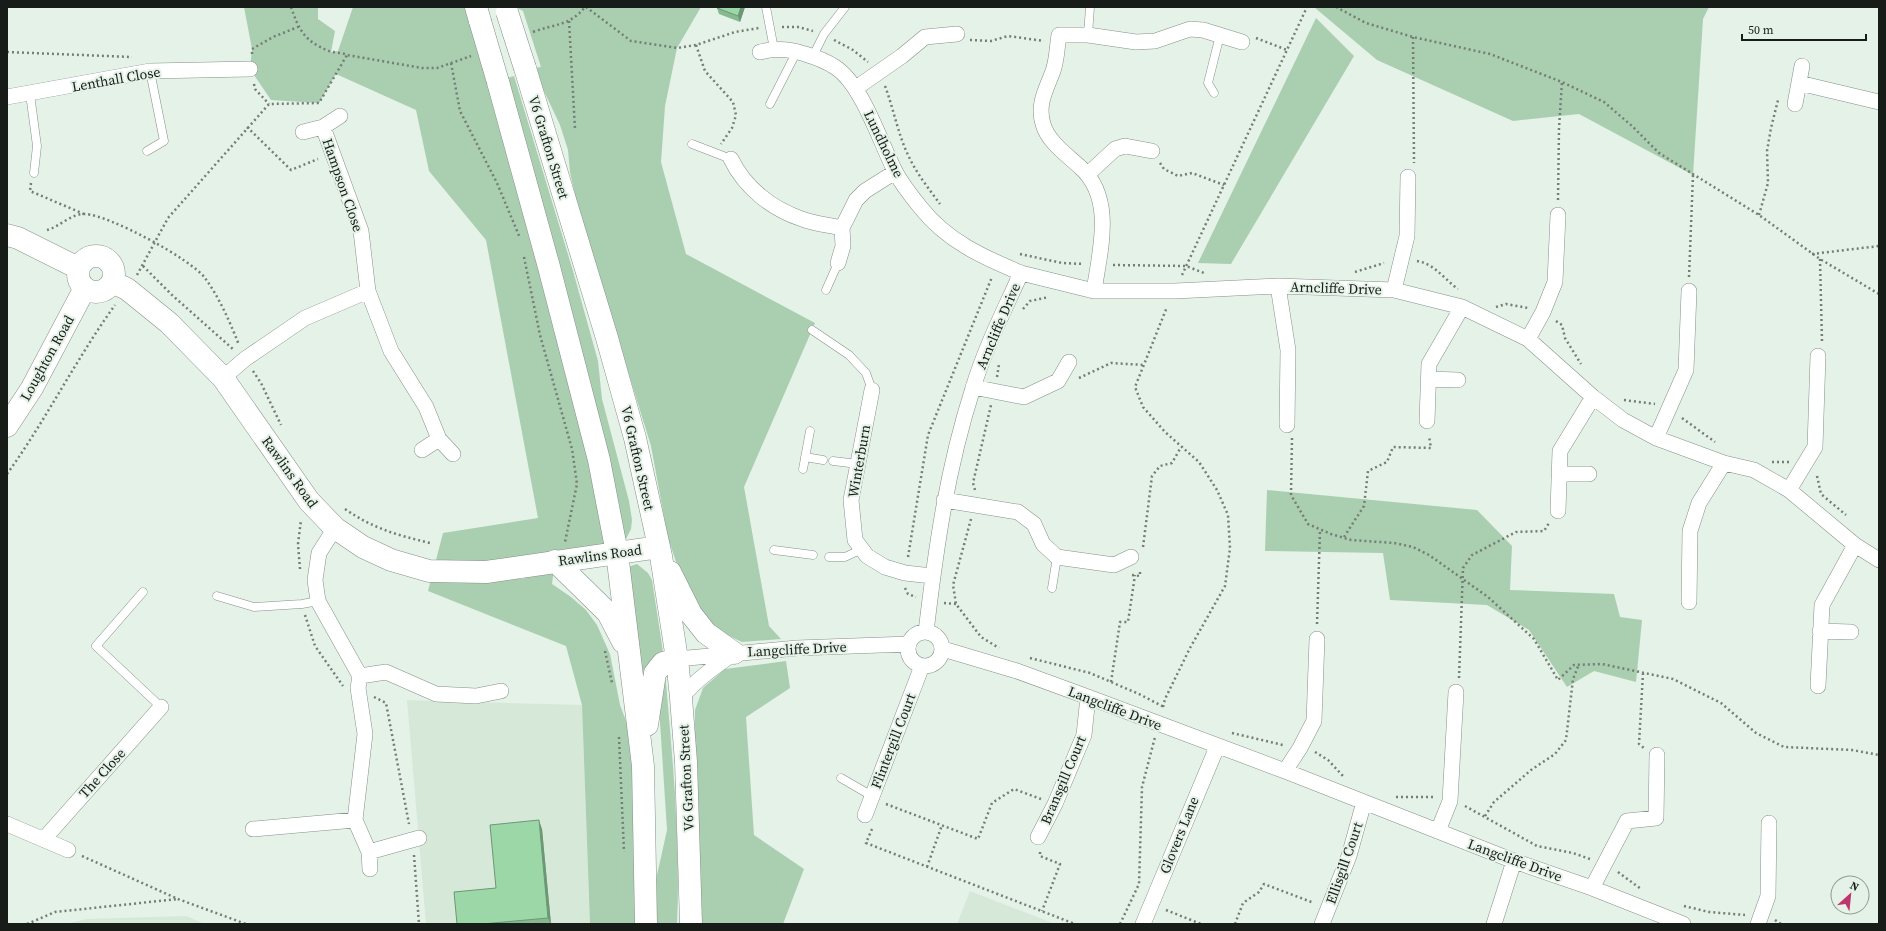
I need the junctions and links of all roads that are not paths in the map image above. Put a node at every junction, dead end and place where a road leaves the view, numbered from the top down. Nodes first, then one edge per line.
1 (766, 7) edge
2 (845, 7) edge
3 (1090, 7) edge
4 (506, 9) edge
5 (478, 14) edge
6 (957, 34) road end
7 (1088, 35) junction
8 (1220, 35) junction
9 (1242, 42) road end
10 (767, 50) joint
11 (797, 51) junction
12 (813, 56) junction
13 (1802, 66) dead end
14 (250, 69) dead end
15 (150, 71) junction
16 (1799, 83) junction
17 (856, 88) junction
18 (1214, 93) dead end
19 (30, 94) junction
20 (7, 97) edge
21 (1879, 102) edge
22 (770, 104) dead end
23 (1795, 104) dead end
24 (340, 116) dead end
25 (323, 127) junction
26 (303, 132) dead end
27 (692, 144) dead end
28 (147, 151) dead end
29 (1152, 151) road end
30 (731, 159) joint
31 (895, 172) junction
32 (34, 173) road end
33 (1088, 174) junction
34 (1408, 177) road end
35 (1558, 215) road end
36 (842, 228) junction
37 (7, 235) edge
38 (838, 263) joint
39 (1021, 273) junction
40 (82, 278) junction
41 (119, 285) junction
42 (1278, 286) junction
43 (826, 290) dead end
44 (1394, 290) junction
45 (368, 291) junction
46 (1094, 291) junction
47 (1689, 291) road end
48 (1462, 307) junction
49 (812, 330) dead end
50 (1528, 339) junction
51 (1818, 356) road end
52 (1068, 362) dead end
53 (224, 378) junction
54 (1428, 379) junction
55 (1458, 380) dead end
56 (973, 387) junction
57 (872, 390) joint
58 (1594, 397) junction
59 (1427, 421) road end
60 (1287, 425) road end
61 (7, 426) edge
62 (810, 431) dead end
63 (1656, 438) junction
64 (439, 439) junction
65 (422, 450) dead end
66 (453, 454) dead end
67 (805, 457) junction
68 (823, 460) dead end
69 (833, 461) dead end
70 (1724, 463) junction
71 (858, 464) junction
72 (803, 469) dead end
73 (1559, 474) junction
74 (1589, 474) dead end
75 (1789, 490) junction
76 (944, 500) junction
77 (1558, 511) road end
78 (335, 528) junction
79 (1855, 545) junction
80 (862, 549) junction
81 (774, 550) dead end
82 (660, 551) junction
83 (617, 553) junction
84 (813, 555) dead end
85 (829, 557) dead end
86 (1057, 557) junction
87 (1138, 559) road end
88 (1879, 560) edge
89 (555, 561) junction
90 (932, 576) junction
91 (1052, 588) dead end
92 (143, 592) dead end
93 (217, 596) dead end
94 (318, 601) junction
95 (1689, 602) dead end
96 (1820, 631) junction
97 (926, 632) junction
98 (1851, 632) dead end
99 (1317, 639) road end
100 (909, 644) junction
101 (943, 649) junction
102 (734, 653) junction
103 (630, 656) junction
104 (678, 659) junction
105 (922, 666) junction
106 (360, 676) junction
107 (1818, 686) dead end
108 (501, 691) dead end
109 (1456, 692) road end
110 (681, 698) junction
111 (1088, 698) junction
112 (161, 707) joint
113 (1216, 747) junction
114 (1657, 755) road end
115 (643, 766) junction
116 (1285, 771) junction
117 (841, 778) dead end
118 (872, 797) junction
119 (1364, 802) junction
120 (865, 816) dead end
121 (355, 820) junction
122 (1769, 823) dead end
123 (7, 824) edge
124 (253, 829) dead end
125 (1438, 831) junction
126 (1038, 837) road end
127 (419, 838) dead end
128 (44, 839) junction
129 (68, 850) road end
130 (369, 852) junction
131 (1514, 861) junction
132 (370, 869) dead end
133 (1592, 888) junction
134 (1760, 920) edge
135 (1674, 923) edge
136 (646, 924) edge
137 (691, 924) edge
138 (1142, 924) edge
139 (1322, 924) edge
140 (1494, 924) edge

1 - 10 lane
2 - 12 lane
3 - 7 lane
4 - 82 street, V6 Grafton Street, bridge
5 - 83 street, bridge
6 - 17 street
7 - 8 street
7 - 33 street
8 - 9 street
8 - 18 lane
10 - 11 street, Lundholme
11 - 12 street, Lundholme
11 - 22 lane
12 - 17 street, Lundholme
13 - 16 street
14 - 15 street, Lenthall Close
15 - 19 street, Lenthall Close
15 - 28 lane
16 - 21 street
16 - 23 street
17 - 31 street, Lundholme
19 - 20 street, Lenthall Close
19 - 32 lane
24 - 25 street, Hampson Close
25 - 26 street, Hampson Close
25 - 45 street, Hampson Close
27 - 30 lane
29 - 33 street
30 - 36 street
31 - 36 street
31 - 39 street, Lundholme
33 - 46 street
34 - 44 street, Arncliffe Drive
35 - 50 street
36 - 38 street
37 - 40 street
38 - 43 lane
39 - 46 street, Arncliffe Drive
39 - 56 street, Arncliffe Drive
40 - 41 street
40 - 41 street
40 - 61 street, Loughton Road
41 - 53 street, Rawlins Road
42 - 44 street, Arncliffe Drive
42 - 46 street, Arncliffe Drive
42 - 60 street, Arncliffe Drive
44 - 48 street, Arncliffe Drive
45 - 53 street
45 - 64 street, Hampson Close
47 - 63 street
48 - 50 street, Arncliffe Drive
48 - 54 street
49 - 57 lane
50 - 58 street, Arncliffe Drive
51 - 75 street
52 - 56 street
53 - 78 street, Rawlins Road
54 - 55 street
54 - 59 street
56 - 76 street, Arncliffe Drive
57 - 71 street, Winterburn
58 - 63 street, Arncliffe Drive
58 - 73 street
62 - 67 lane
63 - 70 street, Arncliffe Drive
64 - 65 street
64 - 66 street, Hampson Close
67 - 68 lane
67 - 72 lane
69 - 71 lane
70 - 75 street, Arncliffe Drive
70 - 95 street
71 - 80 street, Winterburn
73 - 74 street
73 - 77 street
75 - 79 street, Arncliffe Drive
76 - 86 street
76 - 90 street, Arncliffe Drive
78 - 89 street, Rawlins Road
78 - 94 street
79 - 88 street, Arncliffe Drive
79 - 96 street
80 - 85 lane
80 - 90 street, Winterburn
81 - 84 lane
82 - 83 street, Rawlins Road
82 - 102 street
82 - 104 street, V6 Grafton Street
83 - 89 street, Rawlins Road
83 - 103 street
86 - 87 street
86 - 91 lane
89 - 103 street
90 - 97 street, Arncliffe Drive
92 - 112 lane
93 - 94 lane
94 - 106 street
96 - 98 street
96 - 107 street
97 - 100 street
97 - 101 street
99 - 116 street
100 - 102 street, Langcliffe Drive
100 - 105 street
101 - 105 street
101 - 111 street, Langcliffe Drive
102 - 104 street, Langcliffe Drive
102 - 110 street, Langcliffe Drive
103 - 115 street
104 - 110 street, V6 Grafton Street
104 - 115 street
105 - 118 street, Flintergill Court
106 - 108 street
106 - 121 street
109 - 125 street
110 - 137 street, V6 Grafton Street
111 - 113 street, Langcliffe Drive
111 - 126 street, Bransgill Court
112 - 128 street, The Close
113 - 116 street, Langcliffe Drive
113 - 138 street, Glovers Lane
114 - 133 street
115 - 136 street
116 - 119 street, Langcliffe Drive
117 - 118 lane
118 - 120 street, Flintergill Court
119 - 125 street, Langcliffe Drive
119 - 139 street, Ellisgill Court
121 - 124 street
121 - 130 street
122 - 134 street
123 - 128 street
125 - 131 street, Langcliffe Drive
127 - 130 street
128 - 129 street
130 - 132 street
131 - 133 street, Langcliffe Drive
131 - 140 street
133 - 135 street, Langcliffe Drive

